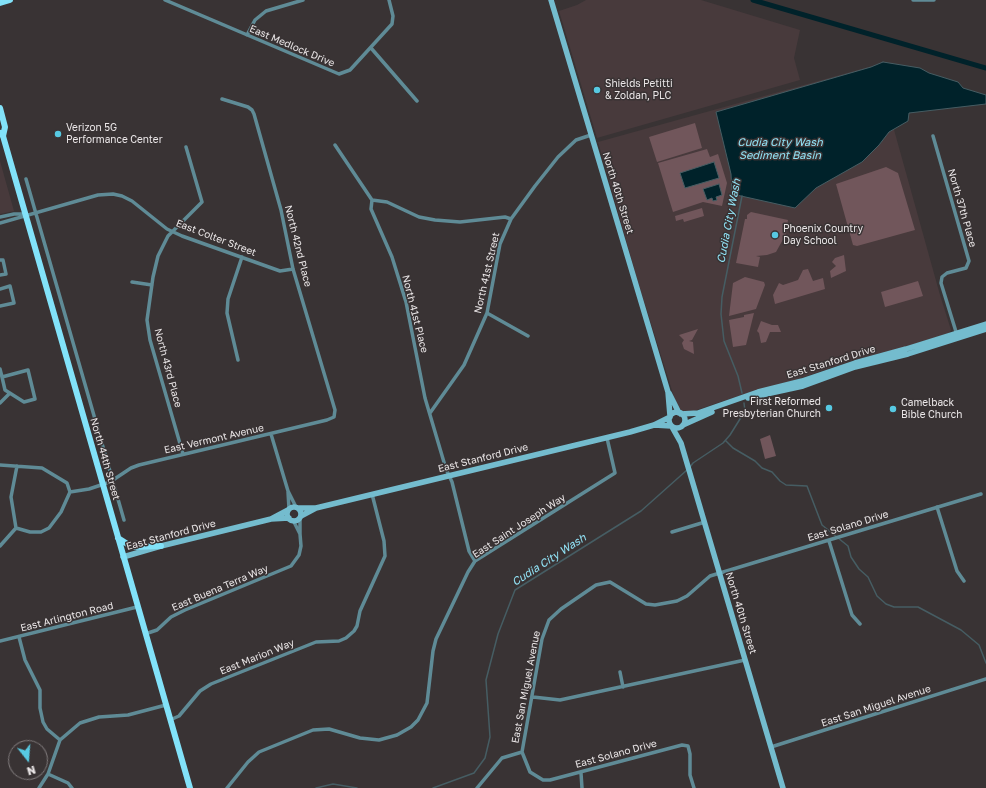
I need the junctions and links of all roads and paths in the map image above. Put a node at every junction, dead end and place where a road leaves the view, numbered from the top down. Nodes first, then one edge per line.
1 (10, 0) edge
2 (165, 0) edge
3 (303, 0) edge
4 (390, 0) edge
5 (551, 0) edge
6 (913, 0) edge
7 (934, 0) edge
8 (0, 3) edge
9 (247, 35) junction
10 (371, 48) junction
11 (222, 99) dead end
12 (417, 101) dead end
13 (0, 108) edge
14 (1, 134) edge
15 (591, 134) junction
16 (933, 136) dead end
17 (335, 145) dead end
18 (186, 147) dead end
19 (26, 179) dead end
20 (372, 200) junction
21 (36, 212) junction
22 (25, 214) junction
23 (0, 217) edge
24 (511, 219) junction
25 (0, 223) edge
26 (173, 231) junction
27 (242, 257) junction
28 (0, 260) edge
29 (293, 269) junction
30 (0, 275) edge
31 (132, 282) dead end
32 (152, 285) junction
33 (0, 289) edge
34 (0, 306) edge
35 (487, 313) junction
36 (986, 324) edge
37 (986, 329) edge
38 (957, 335) junction
39 (528, 336) dead end
40 (238, 360) dead end
41 (0, 369) edge
42 (2, 376) junction
43 (668, 392) junction
44 (10, 393) junction
45 (0, 403) edge
46 (430, 413) junction
47 (680, 413) junction
48 (670, 416) junction
49 (334, 417) joint
50 (654, 425) junction
51 (683, 425) junction
52 (672, 426) junction
53 (271, 434) junction
54 (607, 438) junction
55 (681, 443) junction
56 (184, 454) junction
57 (0, 465) edge
58 (17, 466) junction
59 (448, 476) junction
60 (113, 480) junction
61 (102, 485) junction
62 (288, 491) junction
63 (70, 492) junction
64 (372, 494) junction
65 (981, 494) dead end
66 (937, 507) junction
67 (297, 508) junction
68 (316, 508) junction
69 (289, 510) junction
70 (300, 517) junction
71 (271, 519) junction
72 (291, 519) junction
73 (124, 520) dead end
74 (705, 522) junction
75 (16, 528) junction
76 (672, 532) dead end
77 (300, 534) junction
78 (118, 538) junction
79 (829, 541) junction
80 (0, 546) edge
81 (161, 546) junction
82 (123, 557) junction
83 (475, 561) junction
84 (720, 574) junction
85 (964, 581) dead end
86 (138, 607) junction
87 (860, 624) dead end
88 (145, 634) junction
89 (19, 637) junction
90 (0, 641) edge
91 (745, 660) junction
92 (620, 672) dead end
93 (986, 679) edge
94 (623, 687) junction
95 (532, 697) junction
96 (166, 706) junction
97 (170, 720) junction
98 (60, 740) junction
99 (771, 747) junction
100 (522, 752) junction
101 (580, 773) junction
102 (48, 774) joint
103 (72, 788) edge
104 (190, 788) edge
105 (227, 788) edge
106 (477, 788) edge
107 (582, 788) edge
108 (694, 788) edge
109 (783, 788) edge

1 - 8 main road
2 - 9 street, East Medlock Drive
3 - 9 street
4 - 10 street, East Medlock Drive
5 - 15 street, North 40th Street
6 - 7 street
9 - 10 street, East Medlock Drive
10 - 12 street
11 - 29 street, North 42nd Place
13 - 14 main road, North 44th Street
14 - 22 main road, North 44th Street
15 - 24 street
15 - 43 street, North 40th Street
16 - 38 street, North 37th Place
17 - 20 street, North 41st Place
18 - 26 street, North 43rd Place
19 - 21 street, North 44th Street
20 - 24 street
20 - 46 street, North 41st Place
21 - 22 street, East Colter Street
21 - 26 street, East Colter Street
21 - 60 street, North 44th Street
22 - 23 street, East Colter Street
22 - 25 street, East Colter Street
22 - 61 main road, North 44th Street
24 - 35 street, North 41st Street
26 - 27 street, East Colter Street
26 - 32 street, North 43rd Place
27 - 29 street, East Colter Street
27 - 40 street
28 - 30 street
29 - 49 street, North 42nd Place
31 - 32 street
32 - 56 street, North 43rd Place
33 - 34 street
35 - 39 street
35 - 46 street, North 41st Street
36 - 38 street, East Stanford Drive
37 - 38 street, East Stanford Drive
38 - 47 street, East Stanford Drive
38 - 51 street, East Stanford Drive
41 - 42 street
42 - 44 street
42 - 44 street
43 - 47 street, North 40th Street
43 - 48 street, North 40th Street
44 - 45 street
46 - 59 street, North 41st Place
47 - 48 street
47 - 51 street
48 - 50 street, East Stanford Drive
48 - 52 street
49 - 53 street, East Vermont Avenue
50 - 52 street, East Stanford Drive
50 - 54 street, East Stanford Drive
51 - 52 street
51 - 55 street, North 40th Street
52 - 55 street, North 40th Street
53 - 56 street, East Vermont Avenue
53 - 62 street
54 - 59 street, East Stanford Drive
54 - 83 street, East Saint Joseph Way
55 - 74 street, North 40th Street
56 - 60 street, East Vermont Avenue
57 - 58 street
58 - 63 street
58 - 75 street
59 - 64 street, East Stanford Drive
59 - 83 street, North 41st Place
60 - 61 street, East Vermont Avenue
60 - 73 street, North 44th Street
61 - 63 street, East Vermont Avenue
61 - 78 main road, North 44th Street
62 - 67 street
62 - 69 street
63 - 75 street
64 - 68 street, East Stanford Drive
64 - 97 street, East Marion Way
65 - 66 street, East Solano Drive
66 - 79 street, East Solano Drive
66 - 85 street
67 - 68 street, East Stanford Drive
67 - 69 street, East Stanford Drive
67 - 70 street
68 - 70 street, East Stanford Drive
69 - 71 street, East Stanford Drive
69 - 72 street
70 - 72 street, East Stanford Drive
70 - 77 street
71 - 72 street, East Stanford Drive
71 - 81 street, East Stanford Drive
72 - 77 street
74 - 76 street
74 - 84 street, North 40th Street
75 - 80 street
77 - 88 street, East Buena Terra Way
78 - 81 main road
78 - 82 main road, North 44th Street
79 - 84 street, East Solano Drive
79 - 87 street
81 - 82 street, East Stanford Drive
82 - 86 main road, North 44th Street
83 - 105 street, East Saint Joseph Way
84 - 91 street, North 40th Street
84 - 95 street, East San Miguel Avenue
86 - 88 main road, North 44th Street
86 - 89 street, East Arlington Road
88 - 96 main road, North 44th Street
89 - 90 street, East Arlington Road
89 - 98 street
91 - 94 street
91 - 99 street, North 40th Street
92 - 94 street
93 - 99 street, East San Miguel Avenue
94 - 95 street
95 - 100 street, East San Miguel Avenue
96 - 97 main road, North 44th Street
96 - 98 street
97 - 104 main road, North 44th Street
98 - 102 street
99 - 109 street, North 40th Street
100 - 101 street, East Solano Drive
100 - 106 street, East San Miguel Avenue
101 - 107 street
101 - 108 street, East Solano Drive
102 - 103 street

